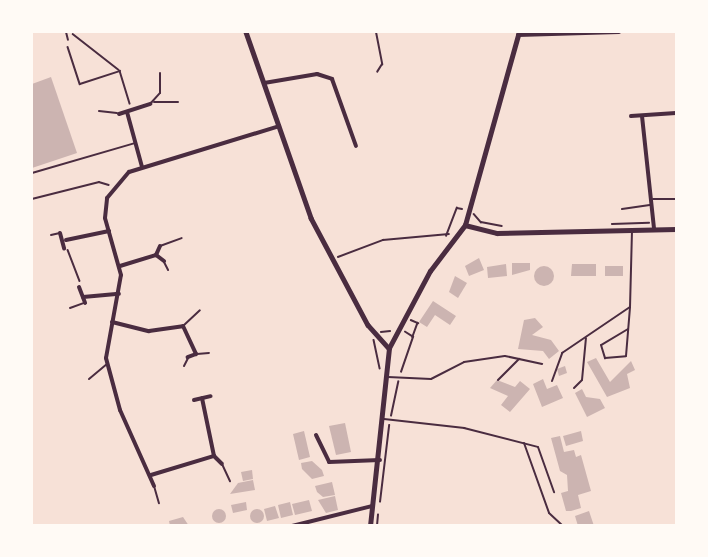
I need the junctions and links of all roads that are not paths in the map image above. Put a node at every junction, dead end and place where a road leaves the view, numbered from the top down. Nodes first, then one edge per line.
1 (68, 32) edge
2 (246, 32) edge
3 (376, 32) edge
4 (620, 32) edge
5 (518, 33) edge
6 (68, 40) road end
7 (377, 72) dead end
8 (160, 74) dead end
9 (264, 83) junction
10 (178, 102) dead end
11 (152, 103) junction
12 (99, 111) dead end
13 (126, 112) junction
14 (676, 113) edge
15 (119, 114) joint
16 (631, 116) dead end
17 (642, 116) junction
18 (279, 126) junction
19 (135, 143) junction
20 (356, 146) dead end
21 (142, 167) junction
22 (32, 172) edge
23 (676, 199) edge
24 (653, 202) junction
25 (622, 209) dead end
26 (465, 225) junction
27 (654, 228) junction
28 (632, 229) junction
29 (676, 229) edge
30 (109, 231) junction
31 (60, 233) joint
32 (51, 235) dead end
33 (182, 238) dead end
34 (66, 240) junction
35 (160, 246) joint
36 (64, 248) road end
37 (156, 255) junction
38 (164, 261) joint
39 (120, 266) junction
40 (168, 270) dead end
41 (79, 287) road end
42 (119, 294) junction
43 (83, 297) junction
44 (86, 303) joint
45 (630, 307) junction
46 (70, 308) dead end
47 (200, 310) dead end
48 (112, 322) junction
49 (183, 327) junction
50 (628, 330) junction
51 (587, 336) junction
52 (389, 348) junction
53 (209, 353) dead end
54 (196, 354) junction
55 (188, 357) joint
56 (519, 359) junction
57 (108, 363) junction
58 (542, 364) dead end
59 (184, 366) dead end
60 (387, 376) junction
61 (89, 380) dead end
62 (498, 380) dead end
63 (552, 381) dead end
64 (574, 388) dead end
65 (211, 396) dead end
66 (202, 398) junction
67 (194, 400) dead end
68 (387, 419) junction
69 (316, 435) dead end
70 (524, 443) junction
71 (214, 456) junction
72 (380, 459) junction
73 (222, 464) joint
74 (151, 475) junction
75 (230, 481) dead end
76 (154, 486) joint
77 (554, 492) dead end
78 (159, 503) dead end
79 (372, 506) junction
80 (216, 525) edge
81 (249, 525) edge
82 (292, 525) edge
83 (370, 525) edge
84 (562, 525) edge

1 - 6 lane
2 - 9 street
3 - 7 lane
4 - 5 street
5 - 26 street
8 - 11 lane
9 - 18 street
9 - 20 street
10 - 11 lane
11 - 13 street
12 - 15 lane
13 - 15 street
13 - 19 street
14 - 17 street
16 - 17 street
17 - 24 street
18 - 21 street
18 - 52 street
19 - 21 street
19 - 22 lane
21 - 30 street
23 - 24 lane
24 - 25 lane
24 - 27 street
26 - 28 street
26 - 52 street
27 - 28 street
27 - 29 street
28 - 45 lane
30 - 34 street
30 - 39 street
31 - 32 lane
31 - 34 street
33 - 35 lane
34 - 36 street
35 - 37 street
37 - 38 street
37 - 39 street
38 - 40 lane
39 - 42 street
41 - 43 street
42 - 43 street
42 - 48 street
43 - 44 street
44 - 46 lane
45 - 50 lane
45 - 51 lane
47 - 49 lane
48 - 49 street
48 - 57 street
49 - 54 street
50 - 50 lane
51 - 63 lane
51 - 64 lane
52 - 60 street
53 - 54 lane
54 - 55 street
55 - 59 lane
56 - 58 lane
56 - 60 lane
56 - 62 lane
57 - 61 lane
57 - 74 street
60 - 68 street
65 - 66 street
66 - 67 street
66 - 71 street
68 - 70 lane
68 - 72 street
69 - 72 street
70 - 77 lane
70 - 84 lane
71 - 73 street
71 - 74 street
72 - 79 street
73 - 75 lane
74 - 76 street
76 - 78 lane
79 - 82 street
79 - 83 street
80 - 81 street

